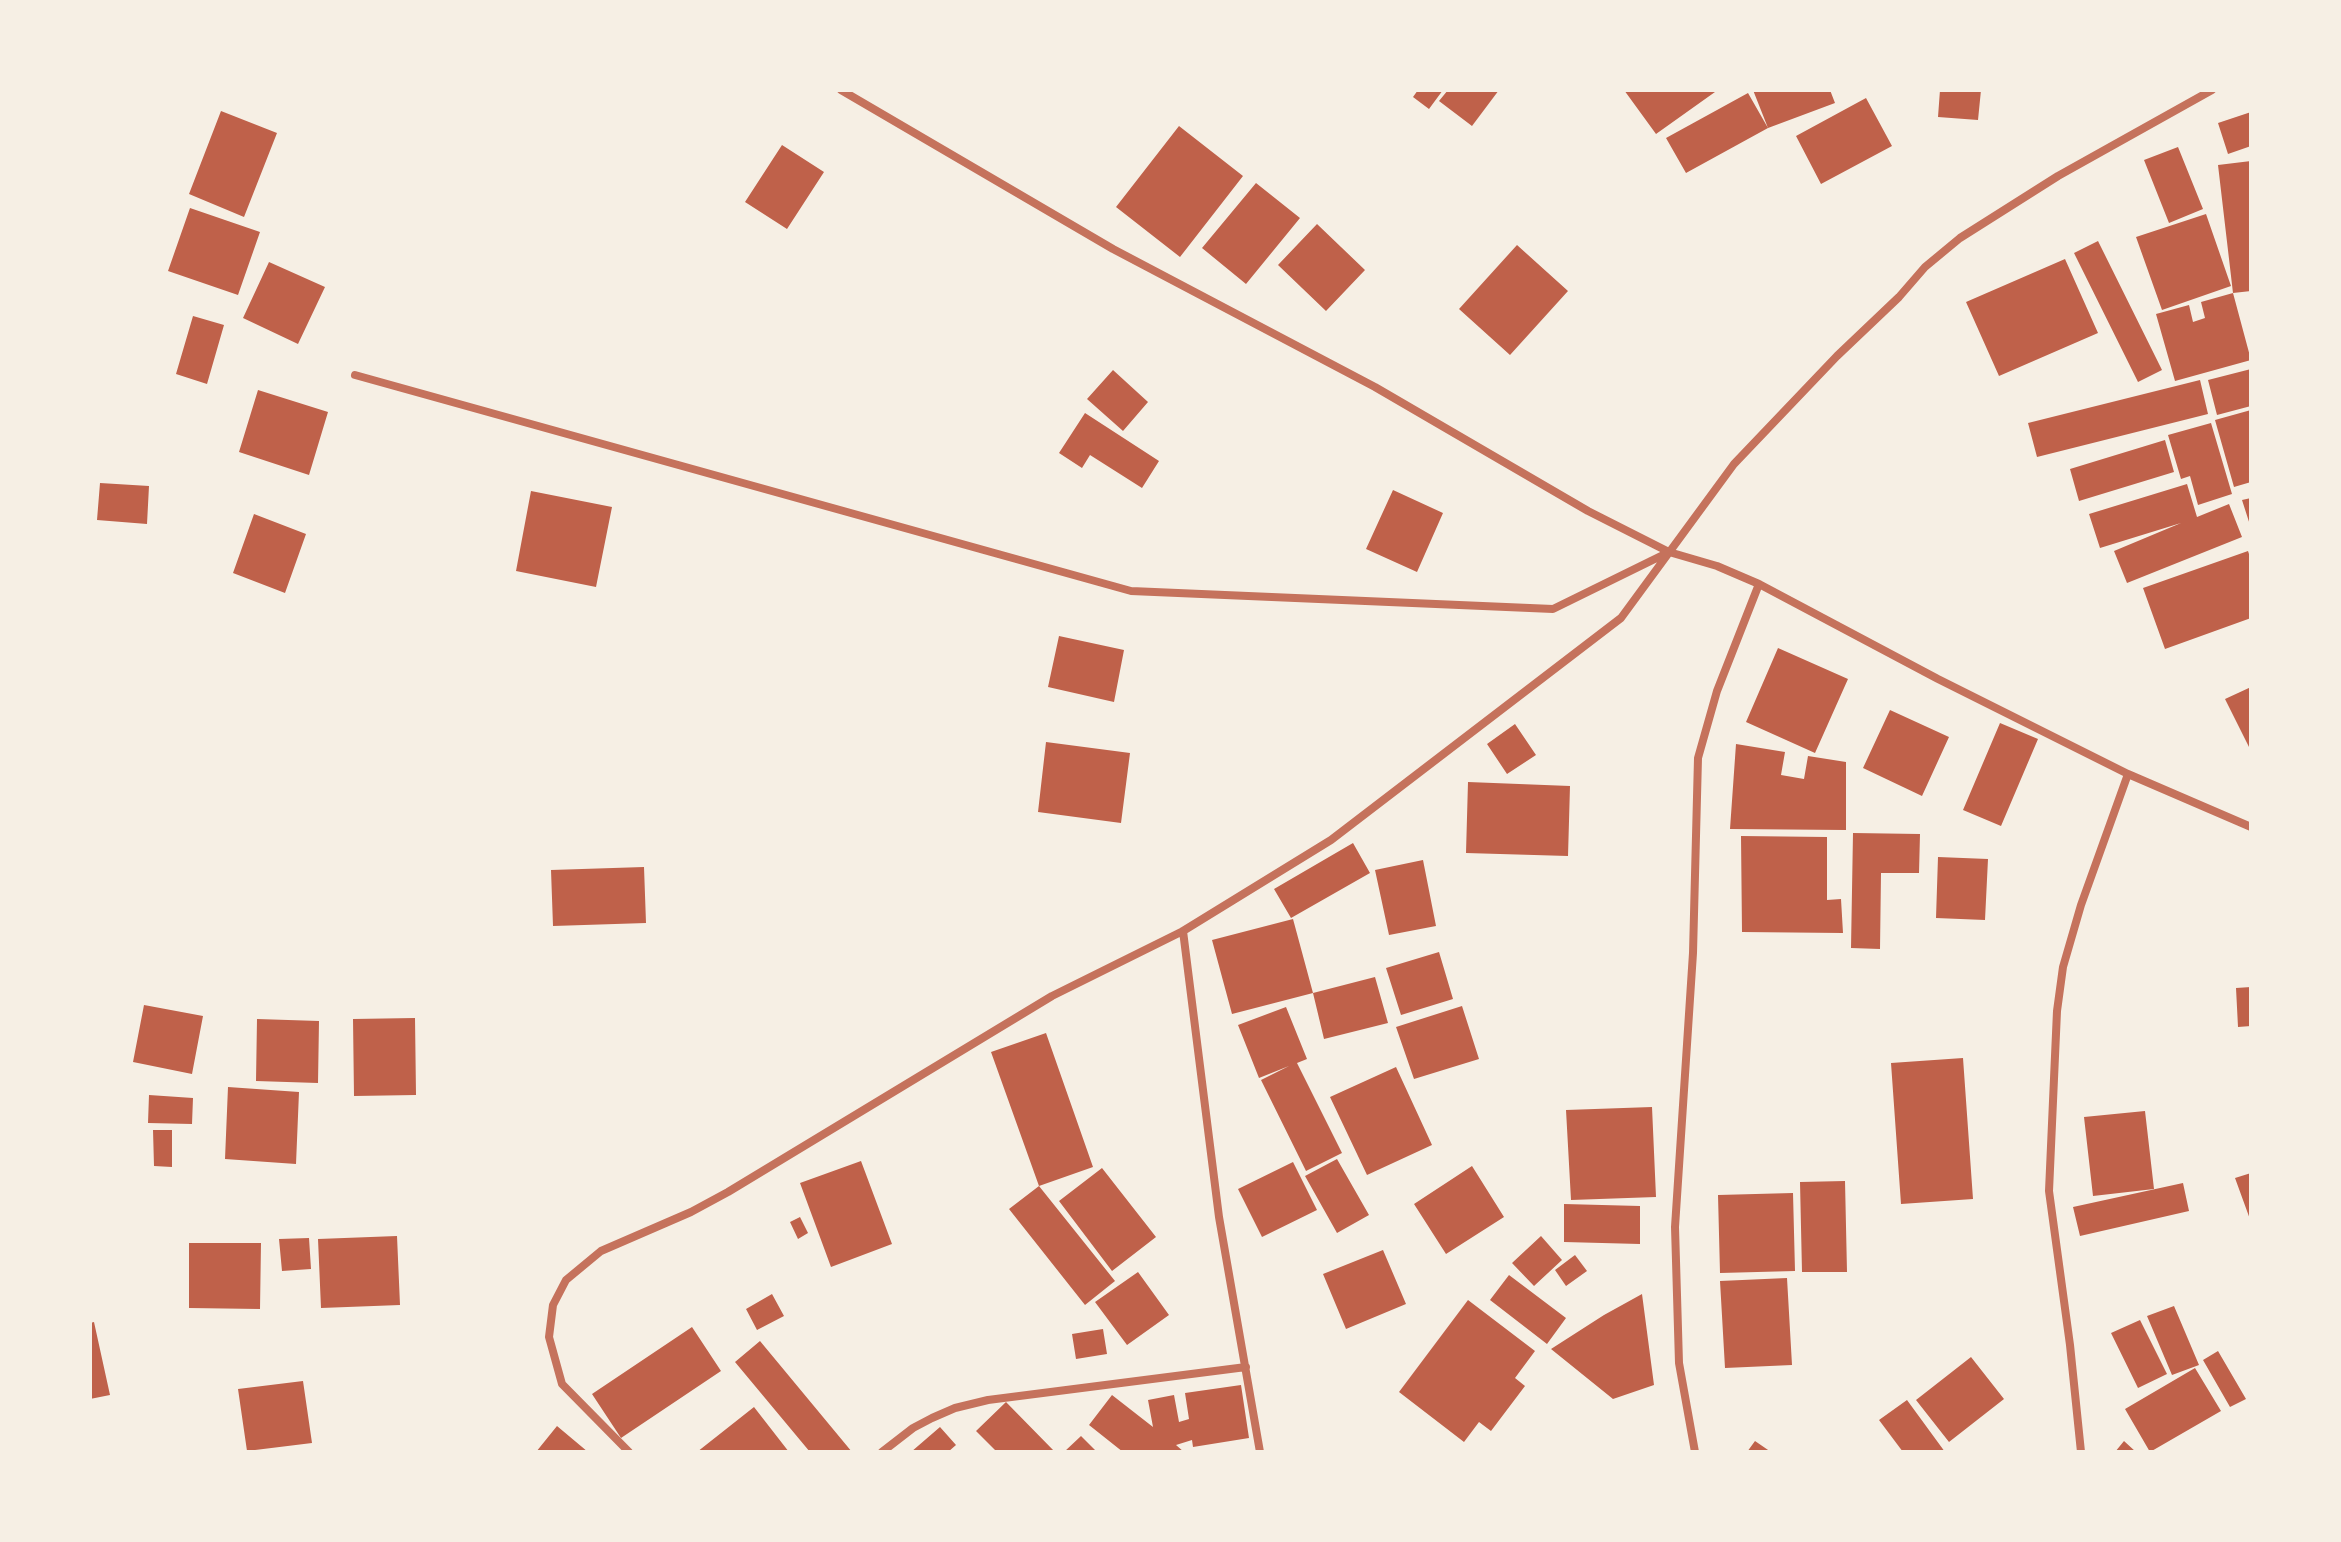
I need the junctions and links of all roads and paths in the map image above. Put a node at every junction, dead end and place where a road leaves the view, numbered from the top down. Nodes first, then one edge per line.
1 (841, 90) edge
2 (2212, 90) edge
3 (355, 375) dead end
4 (1669, 552) junction
5 (1759, 584) junction
6 (2128, 774) junction
7 (2251, 827) edge
8 (1183, 931) junction
9 (1246, 1367) junction
10 (629, 1452) edge
11 (882, 1452) edge
12 (1260, 1452) edge
13 (1695, 1452) edge
14 (2081, 1452) edge

1 - 4 street
2 - 4 street
3 - 4 street
4 - 5 street
4 - 8 street
5 - 6 street
5 - 13 street
6 - 7 street
6 - 14 street
8 - 9 street
8 - 10 street
9 - 11 street
9 - 12 street

